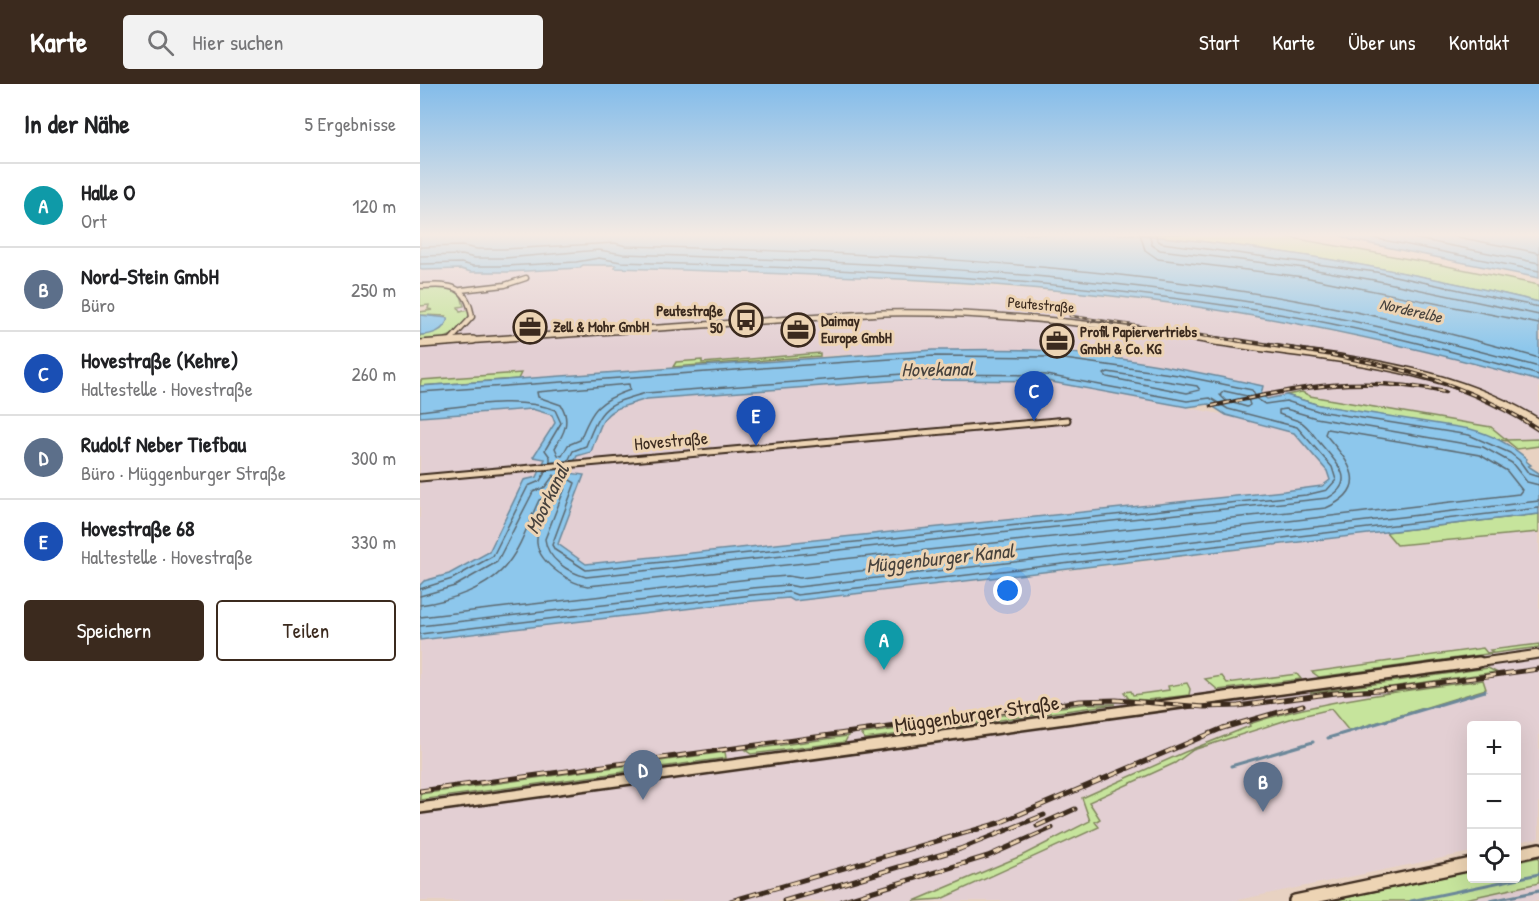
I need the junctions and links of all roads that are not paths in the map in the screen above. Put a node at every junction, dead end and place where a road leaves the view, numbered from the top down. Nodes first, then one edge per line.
1 (526, 278) dead end
2 (420, 286) edge
3 (461, 290) junction
4 (449, 342) junction
5 (420, 344) edge
6 (1067, 420) dead end
7 (1539, 423) edge
8 (420, 478) edge
9 (1539, 654) edge
10 (420, 808) edge
11 (1539, 849) edge
12 (1521, 853) edge
13 (1467, 865) edge
14 (1295, 901) edge

1 - 3 street
2 - 3 street
3 - 4 street
4 - 5 street, Peutestraße
4 - 7 street, Peutestraße
6 - 8 street, Hovestraße
9 - 10 street, Müggenburger Straße
11 - 12 street
13 - 14 street

